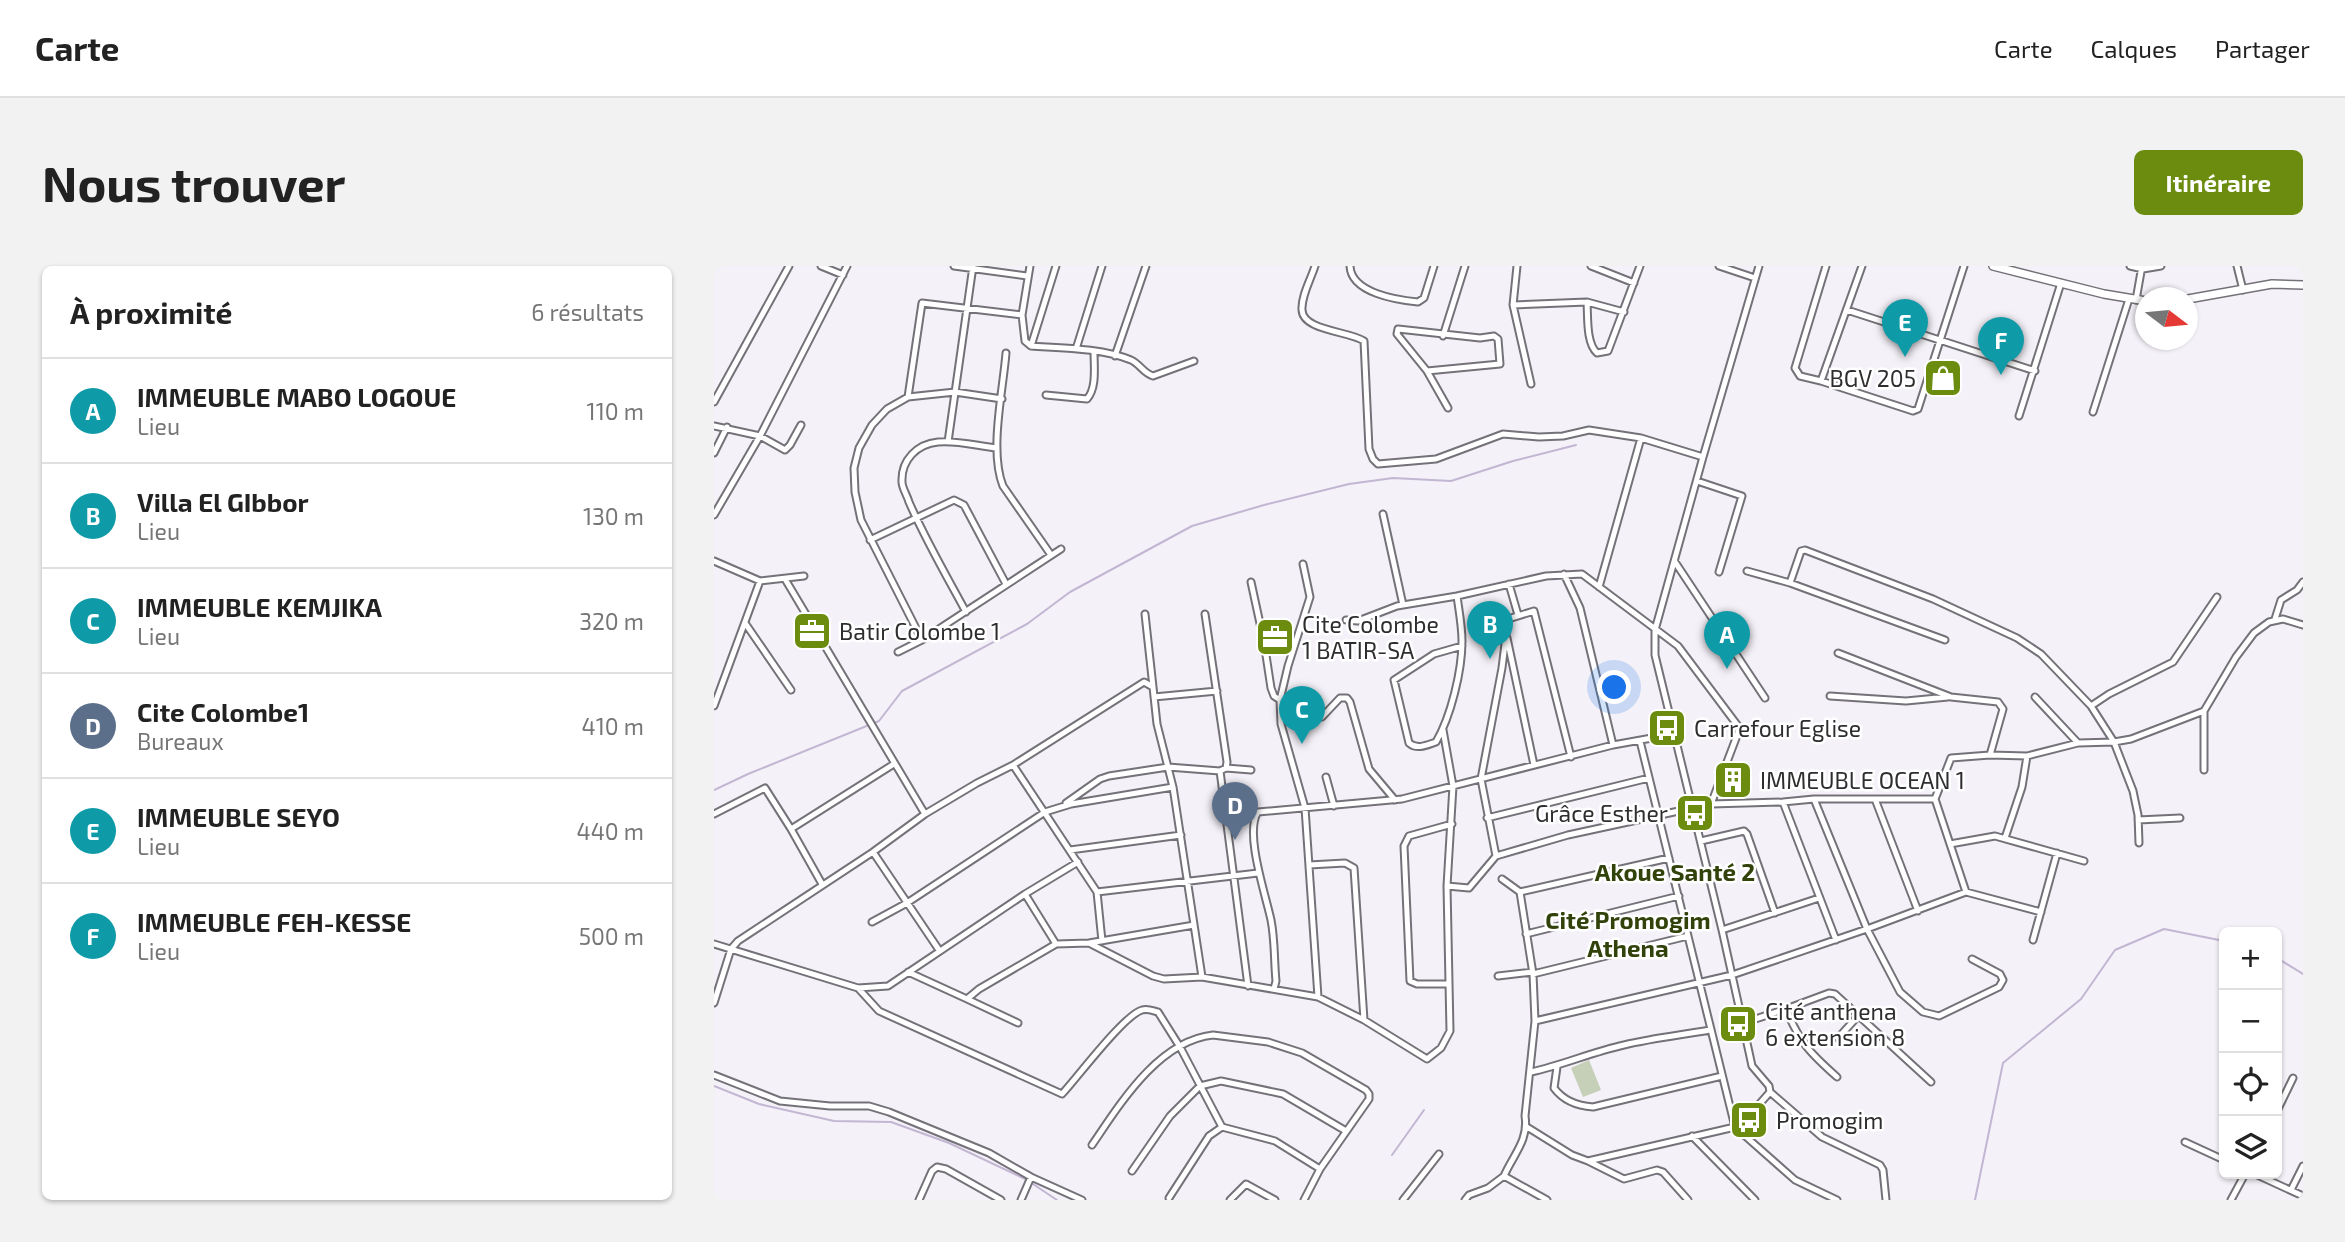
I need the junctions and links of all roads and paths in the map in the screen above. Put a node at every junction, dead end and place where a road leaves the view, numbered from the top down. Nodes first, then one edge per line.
1 (789, 266) edge
2 (821, 266) edge
3 (847, 266) edge
4 (954, 266) edge
5 (1030, 266) edge
6 (1056, 266) edge
7 (1102, 266) edge
8 (1146, 266) edge
9 (1315, 266) edge
10 (1350, 266) edge
11 (1426, 266) edge
12 (1465, 266) edge
13 (1517, 266) edge
14 (1591, 266) edge
15 (1640, 266) edge
16 (1719, 266) edge
17 (1759, 266) edge
18 (1826, 266) edge
19 (1862, 266) edge
20 (1964, 266) edge
21 (1993, 266) edge
22 (2130, 266) edge
23 (2161, 266) edge
24 (2236, 266) edge
25 (973, 267) edge
26 (1434, 267) edge
27 (2143, 267) edge
28 (843, 275) junction
29 (1027, 276) junction
30 (1755, 278) junction
31 (1634, 283) junction
32 (2062, 283) junction
33 (2303, 285) edge
34 (2243, 290) junction
35 (2198, 297) edge
36 (2133, 299) junction
37 (1587, 302) junction
38 (1513, 305) junction
39 (966, 308) junction
40 (1847, 310) junction
41 (1624, 312) junction
42 (1022, 315) junction
43 (1443, 336) junction
44 (1941, 341) junction
45 (1031, 346) junction
46 (1076, 349) junction
47 (1094, 352) junction
48 (1006, 353) dead end
49 (1115, 356) junction
50 (1194, 361) dead end
51 (1427, 371) junction
52 (2035, 371) junction
53 (1821, 381) junction
54 (1531, 384) dead end
55 (955, 392) junction
56 (1046, 395) dead end
57 (908, 397) junction
58 (1002, 399) junction
59 (714, 402) edge
60 (1448, 408) dead end
61 (2093, 412) dead end
62 (2019, 416) dead end
63 (801, 425) dead end
64 (714, 426) edge
65 (727, 427) junction
66 (760, 436) junction
67 (1641, 438) junction
68 (948, 442) junction
69 (997, 448) junction
70 (714, 453) edge
71 (1703, 457) junction
72 (1697, 481) junction
73 (1383, 514) dead end
74 (714, 515) edge
75 (916, 517) junction
76 (870, 540) junction
77 (1061, 549) dead end
78 (1051, 555) junction
79 (714, 561) edge
80 (1675, 562) junction
81 (1303, 564) dead end
82 (1747, 571) dead end
83 (1719, 572) dead end
84 (1564, 574) junction
85 (804, 576) dead end
86 (785, 579) junction
87 (760, 581) junction
88 (1251, 582) dead end
89 (2303, 582) edge
90 (1790, 583) junction
91 (1006, 584) junction
92 (1509, 584) junction
93 (1599, 587) junction
94 (1457, 596) junction
95 (2217, 597) dead end
96 (1404, 605) junction
97 (965, 612) junction
98 (1145, 614) dead end
99 (1205, 614) dead end
100 (1518, 615) junction
101 (2275, 619) junction
102 (1346, 620) dead end
103 (745, 623) junction
104 (2303, 625) edge
105 (1655, 630) junction
106 (1505, 633) junction
107 (922, 640) junction
108 (1945, 640) dead end
109 (1462, 646) junction
110 (898, 652) dead end
111 (1838, 653) dead end
112 (1153, 687) junction
113 (791, 690) dead end
114 (1217, 691) junction
115 (1830, 696) dead end
116 (1154, 697) junction
117 (1951, 697) junction
118 (2035, 697) dead end
119 (1765, 698) dead end
120 (1280, 700) junction
121 (714, 706) edge
122 (2091, 706) junction
123 (2204, 711) junction
124 (1322, 717) dead end
125 (1443, 730) junction
126 (1674, 734) junction
127 (1640, 741) junction
128 (2114, 742) junction
129 (2078, 743) junction
130 (1613, 745) junction
131 (1990, 755) junction
132 (2027, 756) junction
133 (1571, 757) junction
134 (894, 764) junction
135 (1013, 765) junction
136 (1534, 765) junction
137 (1168, 767) junction
138 (1223, 770) junction
139 (1251, 770) dead end
140 (2204, 770) dead end
141 (1326, 777) dead end
142 (1649, 778) junction
143 (1481, 779) junction
144 (1453, 786) junction
145 (1174, 787) junction
146 (1814, 799) junction
147 (1875, 799) junction
148 (1936, 799) junction
149 (1395, 800) junction
150 (1783, 802) junction
151 (1711, 804) junction
152 (1334, 806) junction
153 (1060, 807) junction
154 (1306, 808) junction
155 (1693, 809) junction
156 (1045, 812) junction
157 (714, 814) edge
158 (925, 814) junction
159 (1659, 815) junction
160 (1487, 818) junction
161 (2180, 818) dead end
162 (2138, 820) junction
163 (1452, 824) junction
164 (791, 829) junction
165 (1181, 835) junction
166 (2005, 838) junction
167 (1701, 841) junction
168 (2139, 842) dead end
169 (1950, 844) junction
170 (1070, 850) junction
171 (873, 852) junction
172 (2057, 853) junction
173 (1496, 856) junction
174 (1669, 858) junction
175 (2084, 861) dead end
176 (1078, 862) junction
177 (1309, 865) junction
178 (1258, 873) junction
179 (1234, 876) junction
180 (1502, 879) dead end
181 (1187, 881) junction
182 (822, 884) junction
183 (1447, 886) junction
184 (1097, 892) junction
185 (1520, 892) junction
186 (1966, 892) junction
187 (1025, 894) junction
188 (1679, 896) junction
189 (1819, 898) junction
190 (907, 903) junction
191 (1918, 911) junction
192 (2041, 912) junction
193 (1775, 914) junction
194 (872, 922) dead end
195 (1194, 925) junction
196 (1867, 929) junction
197 (1722, 930) junction
198 (1527, 934) junction
199 (1688, 936) junction
200 (1836, 940) junction
201 (2033, 940) dead end
202 (1102, 941) junction
203 (1089, 943) junction
204 (714, 944) edge
205 (1056, 944) junction
206 (731, 949) junction
207 (939, 950) junction
208 (1972, 959) dead end
209 (908, 972) junction
210 (1533, 973) junction
211 (1732, 975) junction
212 (1498, 976) dead end
213 (1202, 977) junction
214 (1449, 984) junction
215 (1699, 984) junction
216 (1248, 986) junction
217 (858, 988) junction
218 (1274, 989) junction
219 (1318, 998) junction
220 (967, 999) junction
221 (714, 1003) edge
222 (1786, 1010) junction
223 (1859, 1015) junction
224 (1364, 1020) junction
225 (1535, 1021) junction
226 (1018, 1023) dead end
227 (1743, 1023) junction
228 (1710, 1030) junction
229 (1838, 1038) dead end
230 (1180, 1047) junction
231 (1557, 1067) junction
232 (1531, 1072) junction
233 (714, 1075) edge
234 (1722, 1076) junction
235 (1837, 1077) dead end
236 (2293, 1078) dead end
237 (1931, 1082) dead end
238 (1200, 1086) junction
239 (1770, 1092) junction
240 (2282, 1101) edge
241 (1222, 1127) junction
242 (1735, 1127) junction
243 (1527, 1128) junction
244 (1346, 1131) junction
245 (1692, 1136) junction
246 (2185, 1142) dead end
247 (1092, 1145) dead end
248 (1439, 1154) dead end
249 (2219, 1158) edge
250 (1588, 1161) junction
251 (2303, 1166) edge
252 (1320, 1169) junction
253 (1132, 1171) dead end
254 (1504, 1176) junction
255 (1031, 1177) junction
256 (2242, 1179) edge
257 (2266, 1179) edge
258 (2291, 1190) junction
259 (2303, 1196) edge
260 (1169, 1198) dead end
261 (919, 1200) edge
262 (1001, 1200) edge
263 (1021, 1200) edge
264 (1082, 1200) edge
265 (1230, 1200) edge
266 (1275, 1200) edge
267 (1304, 1200) edge
268 (1403, 1200) edge
269 (1465, 1200) edge
270 (1547, 1200) edge
271 (1688, 1200) edge
272 (1755, 1200) edge
273 (1837, 1200) edge
274 (1886, 1200) edge
275 (2231, 1200) edge

1 - 59 street
2 - 28 street
3 - 28 street
4 - 25 street
5 - 29 street
6 - 45 street
7 - 46 street
8 - 49 street
9 - 67 street
10 - 26 street
11 - 26 street
12 - 43 street
13 - 38 street
14 - 31 street
15 - 31 street
16 - 30 street
17 - 30 street
18 - 53 street
19 - 40 street
20 - 44 street
21 - 32 street
22 - 27 street
23 - 27 street
24 - 34 street
25 - 29 street
25 - 39 street
27 - 36 street
28 - 66 street
29 - 42 street
30 - 71 street
31 - 41 street
32 - 36 street
32 - 52 street
33 - 34 street
34 - 35 street
36 - 61 street
37 - 38 street
37 - 41 street
37 - 41 street
38 - 54 street
39 - 42 street
39 - 55 street
39 - 57 street
40 - 44 street
40 - 53 street
42 - 45 street
43 - 51 street
43 - 51 street
44 - 52 street
44 - 53 street
45 - 46 street
46 - 47 street
47 - 49 street
47 - 56 street
48 - 58 street
49 - 50 street
51 - 60 street
52 - 62 street
55 - 57 street
55 - 58 street
55 - 68 street
57 - 76 street
58 - 69 street
63 - 66 street
64 - 65 street
65 - 66 street
65 - 70 street
66 - 74 street
67 - 71 street
67 - 93 street
68 - 69 street
68 - 75 street
69 - 78 street
71 - 72 street
72 - 80 street
72 - 83 street
73 - 96 street
75 - 76 street
75 - 91 street
75 - 97 street
76 - 107 street
77 - 78 street
78 - 91 street
79 - 87 street
80 - 105 street
80 - 119 street
81 - 120 street
82 - 90 street
84 - 92 street
84 - 93 street
84 - 130 street
85 - 86 street
86 - 87 street
86 - 134 street
87 - 103 street
88 - 120 street
89 - 101 street
90 - 108 street
90 - 122 street
91 - 97 street
92 - 94 street
92 - 100 street
93 - 105 street
94 - 96 street
94 - 109 street
95 - 122 street
96 - 102 street
97 - 107 street
98 - 112 street
99 - 114 street
100 - 106 street
100 - 133 street
101 - 104 street
101 - 123 street
103 - 113 street
103 - 121 street
105 - 126 street
105 - 151 street
106 - 136 street
106 - 143 street
107 - 110 street
109 - 125 street
109 - 125 street
111 - 117 street
112 - 116 street
112 - 135 street
114 - 116 street
114 - 138 street
115 - 117 street
116 - 137 street
117 - 131 street
118 - 129 street
120 - 154 street
122 - 128 street
123 - 128 street
123 - 140 street
124 - 149 street
125 - 144 street
126 - 127 street
126 - 155 street
127 - 130 street
127 - 142 street
128 - 129 street
128 - 162 street
129 - 132 street
130 - 133 street
131 - 132 street
131 - 148 street
132 - 166 street
133 - 136 street
134 - 158 street
134 - 164 street
135 - 156 street
135 - 158 street
136 - 143 street
137 - 138 street
137 - 145 street
137 - 153 street
138 - 139 street
138 - 179 street
141 - 152 street
142 - 159 street
142 - 160 street
143 - 144 street
143 - 160 street
144 - 149 street
144 - 163 street
145 - 153 street
145 - 165 street
146 - 147 street
146 - 150 street
146 - 196 street
147 - 148 street
147 - 191 street
148 - 169 street
149 - 152 street
150 - 151 street
150 - 189 street
151 - 155 street
152 - 154 street
153 - 156 street
154 - 177 street
154 - 178 street
155 - 159 street
155 - 167 street
156 - 170 street
156 - 190 street
157 - 164 street
158 - 171 street
159 - 173 street
159 - 174 street
160 - 173 street
161 - 162 street
162 - 168 street
163 - 183 street
163 - 214 street
164 - 182 street
165 - 170 street
165 - 181 street
166 - 169 street
166 - 172 street
167 - 193 street
167 - 197 street
169 - 186 street
170 - 176 street
171 - 182 street
171 - 190 street
172 - 175 street
172 - 192 street
173 - 183 street
174 - 185 street
174 - 188 street
176 - 184 street
176 - 187 street
177 - 219 street
177 - 224 street
178 - 179 street
178 - 218 street
179 - 181 street
179 - 216 street
180 - 185 street
181 - 184 street
181 - 195 street
182 - 206 street
183 - 214 street
184 - 202 street
185 - 198 street
186 - 191 street
186 - 192 street
187 - 205 street
187 - 207 street
188 - 198 street
188 - 199 street
189 - 193 street
189 - 200 street
190 - 194 street
190 - 207 street
191 - 196 street
192 - 201 street
193 - 197 street
195 - 202 street
195 - 213 street
196 - 200 street
196 - 208 street
197 - 211 street
198 - 210 street
199 - 210 street
199 - 215 street
200 - 211 street
202 - 203 street
203 - 205 street
203 - 213 street
204 - 206 street
205 - 220 street
206 - 217 street
206 - 221 street
207 - 209 street
209 - 217 street
209 - 220 street
210 - 212 street
210 - 225 street
211 - 215 street
211 - 227 street
213 - 216 street
214 - 224 street
215 - 225 street
215 - 228 street
216 - 218 street
217 - 230 street
218 - 219 street
219 - 224 street
220 - 226 street
222 - 223 street
222 - 227 street
222 - 235 street
223 - 229 street
223 - 237 street
225 - 232 street
227 - 239 street
228 - 231 street
228 - 234 street
230 - 238 street
230 - 244 street
230 - 247 street
231 - 232 street
231 - 234 street
232 - 243 street
233 - 255 street
234 - 242 street
236 - 240 street
238 - 241 street
238 - 244 street
238 - 253 street
239 - 242 street
239 - 274 street
241 - 252 street
241 - 260 street
242 - 245 street
242 - 273 street
243 - 250 street
243 - 254 street
244 - 252 street
245 - 250 street
245 - 272 street
246 - 249 street
248 - 268 street
250 - 271 street
251 - 258 street
252 - 267 street
254 - 269 street
254 - 270 street
255 - 263 street
255 - 264 street
256 - 275 street
257 - 258 street
258 - 259 street
261 - 262 street
265 - 266 street

